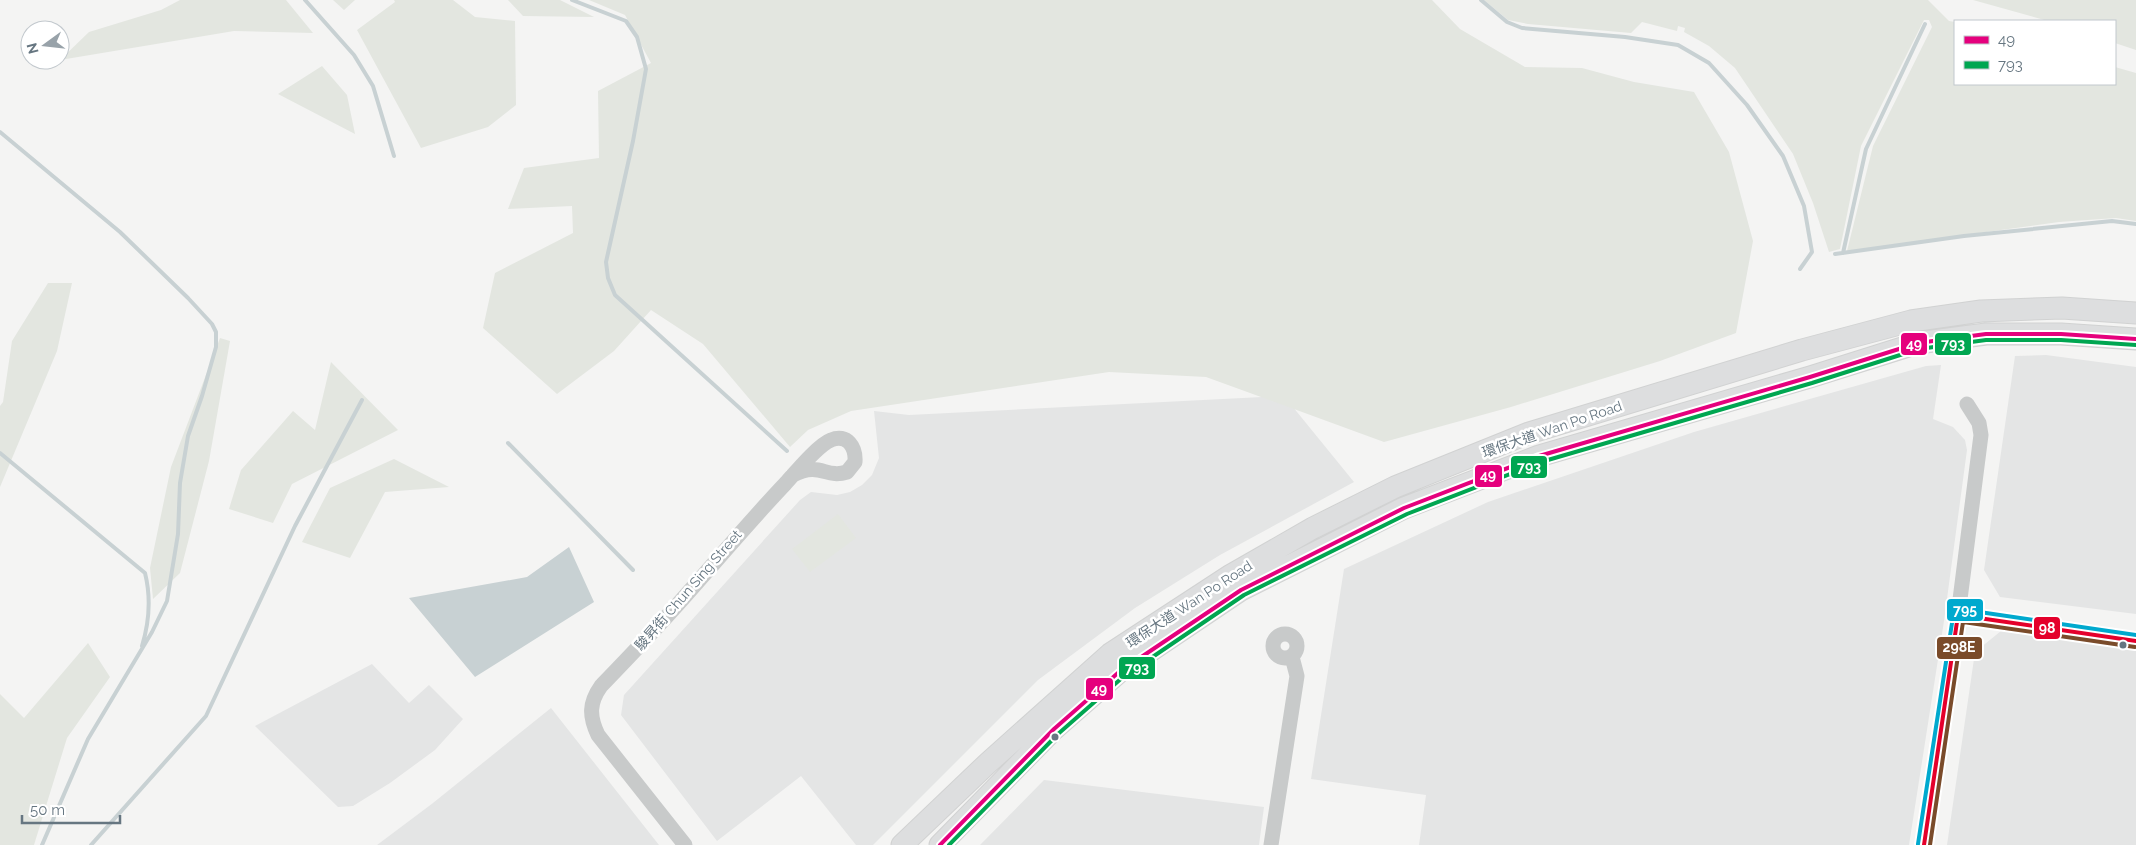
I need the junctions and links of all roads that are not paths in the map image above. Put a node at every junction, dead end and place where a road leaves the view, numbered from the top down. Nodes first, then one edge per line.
1 (2136, 313) edge
2 (2136, 339) edge
3 (1967, 404) dead end
4 (793, 475) dead end
5 (1958, 615) junction
6 (2136, 640) edge
7 (1292, 656) dead end
8 (684, 845) edge
9 (902, 845) edge
10 (940, 845) edge
11 (1271, 845) edge
12 (1924, 845) edge

1 - 9 main road, 環保大道 Wan Po Road
2 - 10 main road, 環保大道 Wan Po Road
3 - 5 street
4 - 8 street, 駿昇街 Chun Sing Street
5 - 6 street
5 - 12 street
7 - 11 street

